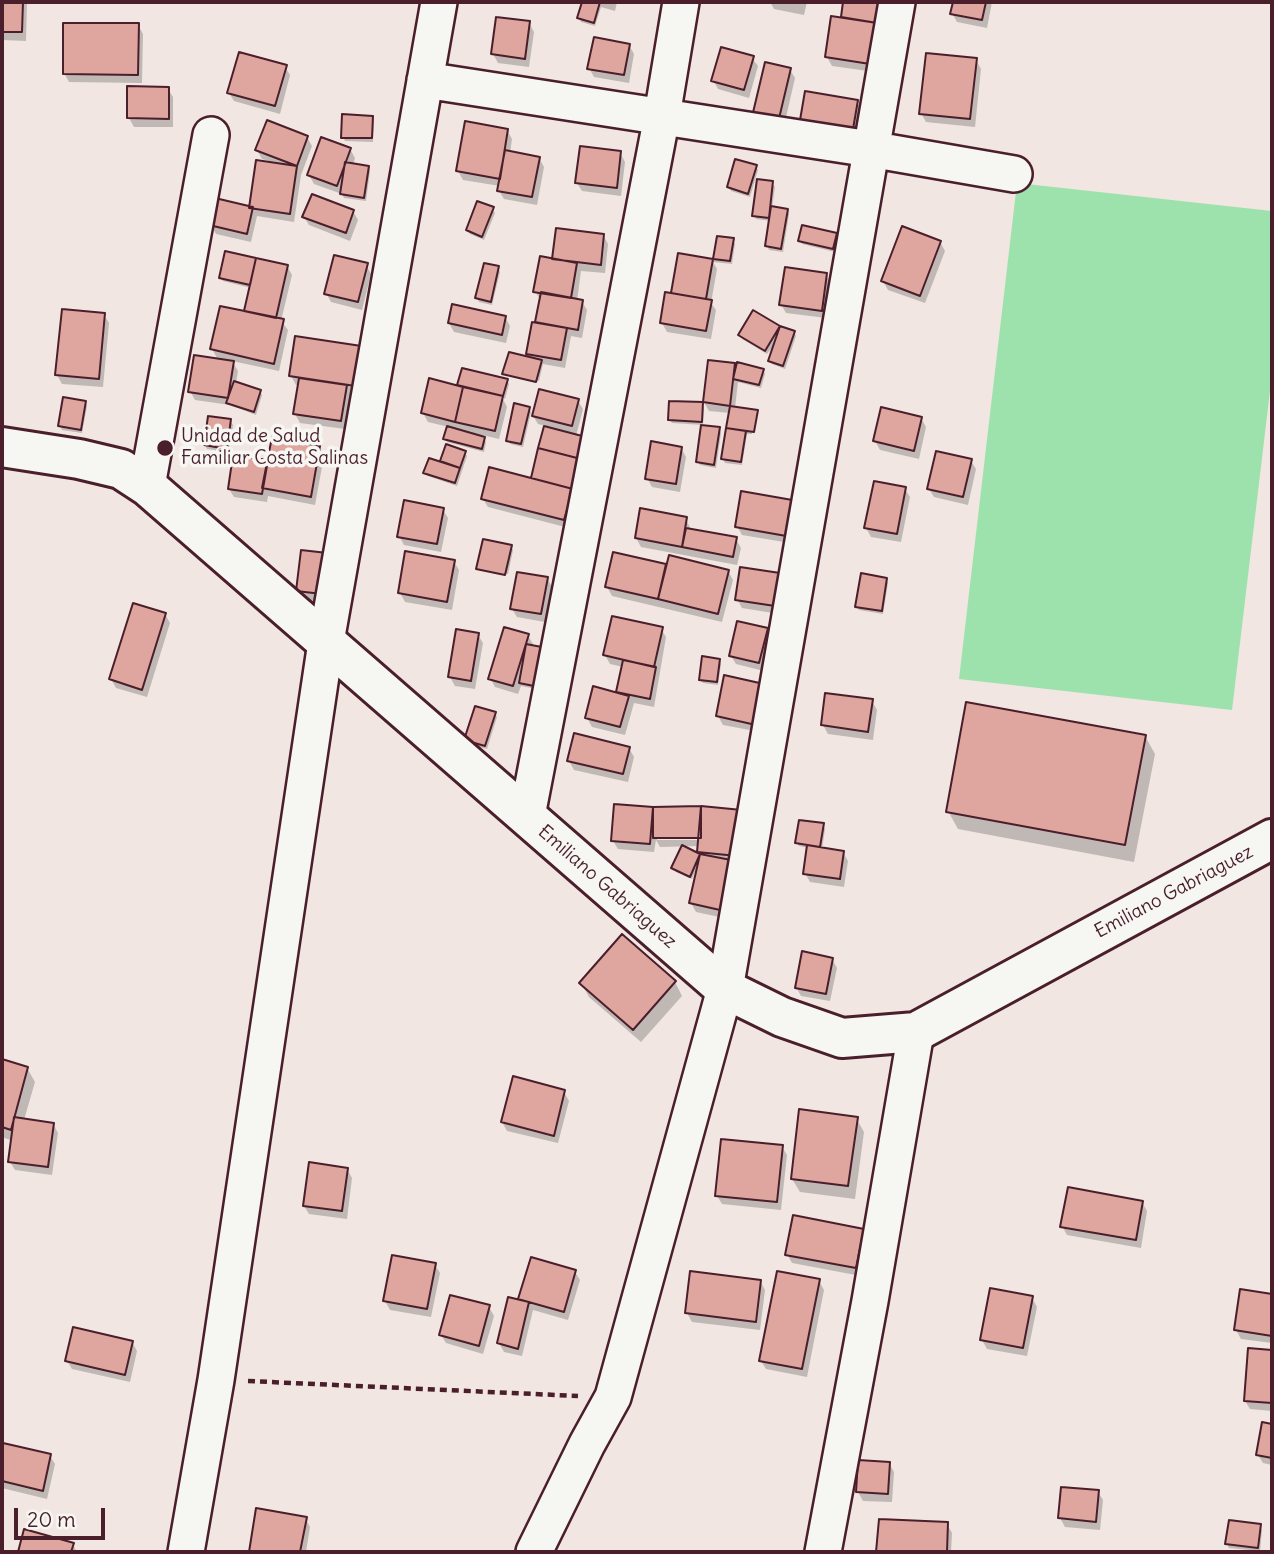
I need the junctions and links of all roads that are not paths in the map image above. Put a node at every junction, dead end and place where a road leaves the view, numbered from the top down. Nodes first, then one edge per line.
1 (439, 2) edge
2 (681, 2) edge
3 (897, 2) edge
4 (425, 80) junction
5 (662, 116) junction
6 (211, 135) dead end
7 (870, 149) junction
8 (1014, 174) dead end
9 (2, 447) edge
10 (147, 486) junction
11 (326, 642) junction
12 (527, 816) junction
13 (1272, 839) edge
14 (725, 989) junction
15 (916, 1032) junction
16 (186, 1552) edge
17 (534, 1552) edge
18 (823, 1552) edge

1 - 4 street
2 - 5 street
3 - 7 street
4 - 5 street
4 - 11 street
5 - 7 street
5 - 12 street
6 - 10 street
7 - 8 street
7 - 14 street
9 - 10 main road, Emiliano Gabriaguez
10 - 11 main road, Emiliano Gabriaguez
11 - 12 main road, Emiliano Gabriaguez
11 - 16 street
12 - 14 main road, Emiliano Gabriaguez
13 - 15 main road, Emiliano Gabriaguez
14 - 15 main road, Emiliano Gabriaguez
14 - 17 street
15 - 18 street

